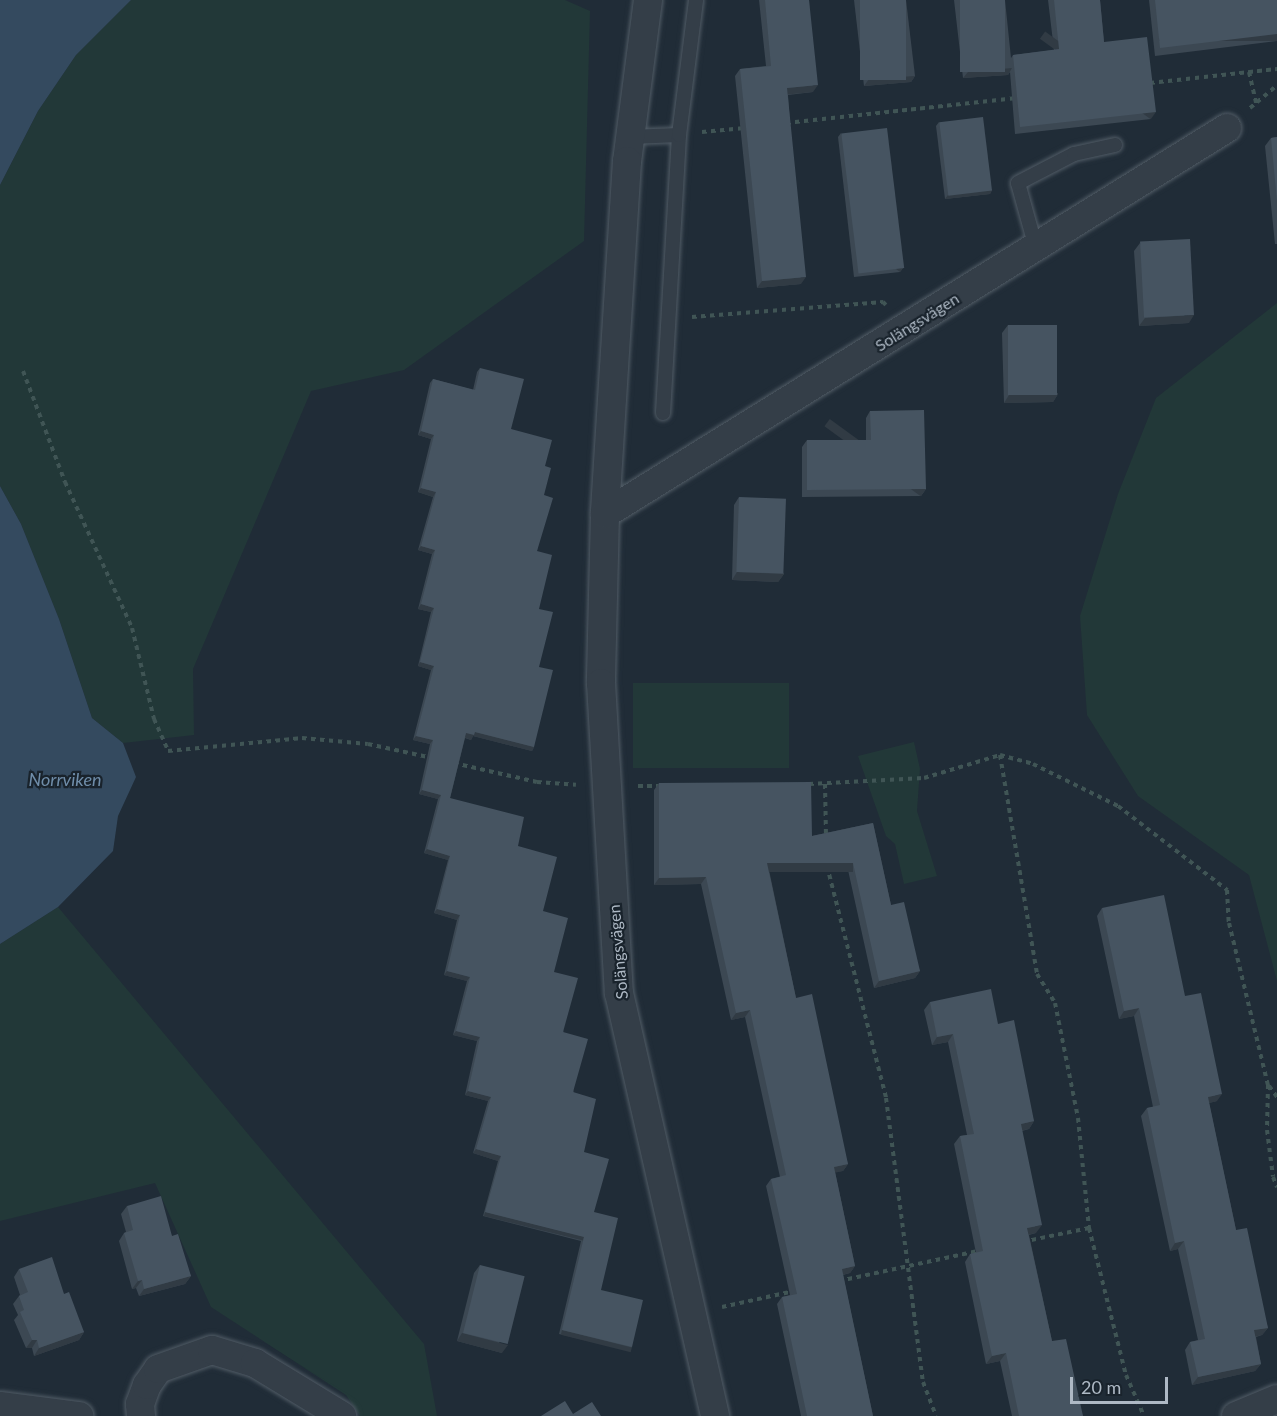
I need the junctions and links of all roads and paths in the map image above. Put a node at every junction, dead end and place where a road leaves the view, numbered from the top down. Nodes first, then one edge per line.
1 (648, 0) edge
2 (696, 0) edge
3 (1277, 69) edge
4 (1249, 72) junction
5 (1142, 84) edge
6 (1023, 97) edge
7 (1256, 103) dead end
8 (774, 124) edge
9 (750, 127) edge
10 (1227, 128) dead end
11 (679, 135) junction
12 (630, 136) junction
13 (1115, 146) dead end
14 (1036, 248) junction
15 (668, 319) junction
16 (907, 328) junction
17 (23, 371) dead end
18 (663, 413) dead end
19 (605, 514) junction
20 (1000, 755) junction
21 (437, 759) edge
22 (448, 762) edge
23 (802, 784) edge
24 (825, 784) junction
25 (664, 786) edge
26 (607, 787) junction
27 (826, 840) edge
28 (827, 862) edge
29 (1268, 1085) junction
30 (1277, 1097) edge
31 (1277, 1187) edge
32 (1089, 1228) junction
33 (1020, 1243) edge
34 (986, 1250) edge
35 (906, 1266) junction
36 (827, 1284) edge
37 (805, 1289) edge
38 (692, 1314) junction
39 (1277, 1399) edge
40 (0, 1406) edge
41 (79, 1416) edge
42 (141, 1416) edge
43 (342, 1416) edge
44 (715, 1416) edge
45 (936, 1416) edge
46 (1144, 1416) edge
47 (1236, 1416) edge

1 - 12 street, Solängsvägen
2 - 11 lane
3 - 4 path
4 - 5 path
4 - 7 path
6 - 8 path
9 - 11 path
10 - 14 street, Solängsvägen
11 - 12 lane
11 - 15 lane
12 - 19 street, Solängsvägen
13 - 14 lane
14 - 16 street, Solängsvägen
15 - 16 path
15 - 18 lane
16 - 19 street, Solängsvägen
17 - 21 path
19 - 26 street, Solängsvägen
20 - 24 path
20 - 29 path
20 - 32 path
22 - 26 path
23 - 24 path
24 - 27 path
25 - 26 path
26 - 38 street, Solängsvägen
28 - 35 path
29 - 30 path
29 - 31 path
32 - 33 path
32 - 46 path
34 - 35 path
35 - 36 path
35 - 45 path
37 - 38 path
38 - 44 street, Solängsvägen
39 - 47 street
40 - 41 street
42 - 43 street

